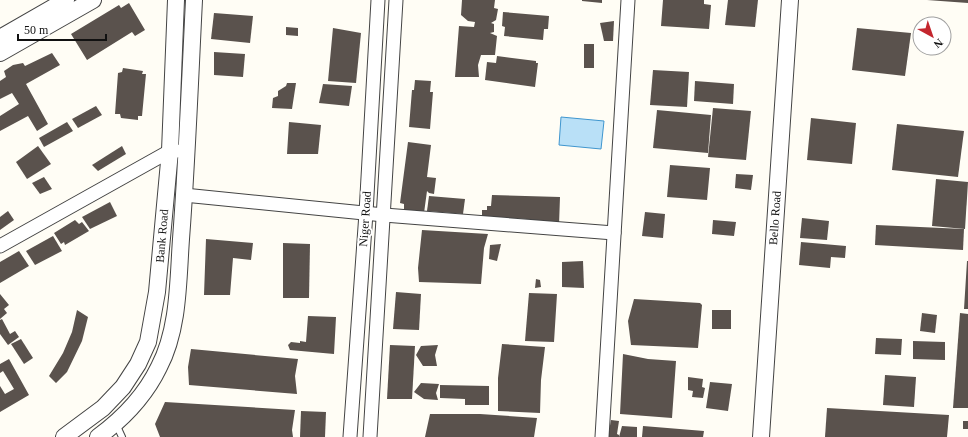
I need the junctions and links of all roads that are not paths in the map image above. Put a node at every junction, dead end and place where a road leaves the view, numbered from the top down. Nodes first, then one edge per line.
1 (66, 0) edge
2 (93, 0) edge
3 (176, 0) edge
4 (194, 0) edge
5 (378, 0) edge
6 (396, 0) edge
7 (628, 0) edge
8 (790, 0) edge
9 (376, 26) junction
10 (394, 27) junction
11 (0, 38) edge
12 (0, 53) edge
13 (187, 150) junction
14 (170, 151) junction
15 (184, 195) junction
16 (366, 212) junction
17 (384, 215) junction
18 (614, 233) junction
19 (0, 246) edge
20 (119, 430) edge
21 (64, 437) edge
22 (98, 437) edge
23 (350, 437) edge
24 (370, 437) edge
25 (602, 437) edge
26 (761, 437) edge

1 - 11 street
2 - 12 street
3 - 14 street, Bank Road
4 - 13 street, Bank Road
5 - 9 street, Niger Road
6 - 10 street, Niger Road
7 - 18 street
8 - 26 street, Bello Road
9 - 10 street
9 - 16 street, Niger Road
10 - 17 street, Niger Road
13 - 14 street
13 - 15 street, Bank Road
14 - 19 street
14 - 21 street, Bank Road
15 - 16 street
15 - 20 street, Bank Road
16 - 17 street
16 - 23 street, Niger Road
17 - 18 street
17 - 24 street, Niger Road
18 - 25 street
20 - 22 street, Bank Road

